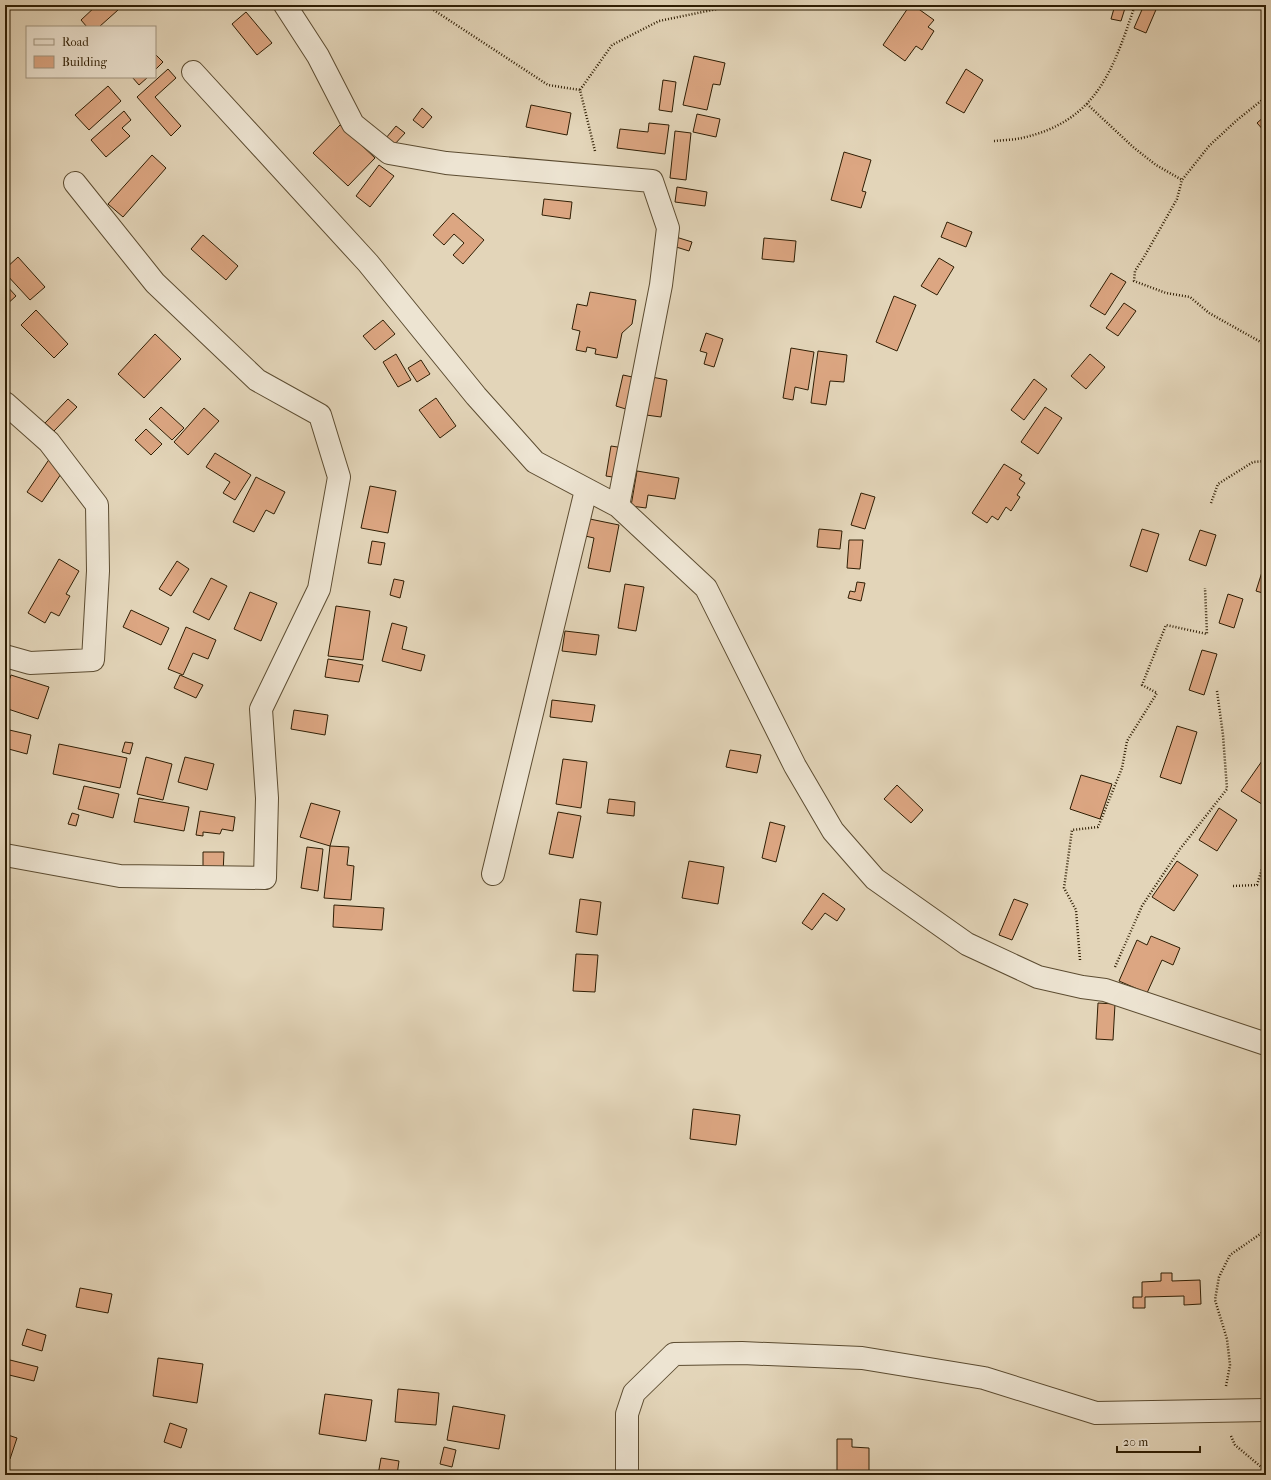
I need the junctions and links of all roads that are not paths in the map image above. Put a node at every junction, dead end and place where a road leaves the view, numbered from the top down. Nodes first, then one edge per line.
1 (285, 5) edge
2 (193, 72) dead end
3 (75, 183) dead end
4 (5, 403) edge
5 (586, 490) junction
6 (618, 506) junction
7 (5, 656) edge
8 (5, 855) edge
9 (493, 874) dead end
10 (1266, 1044) edge
11 (1266, 1410) edge
12 (627, 1475) edge

1 - 6 street
2 - 5 street
3 - 8 street
4 - 7 street
5 - 6 street
5 - 9 street
6 - 10 street
11 - 12 street

